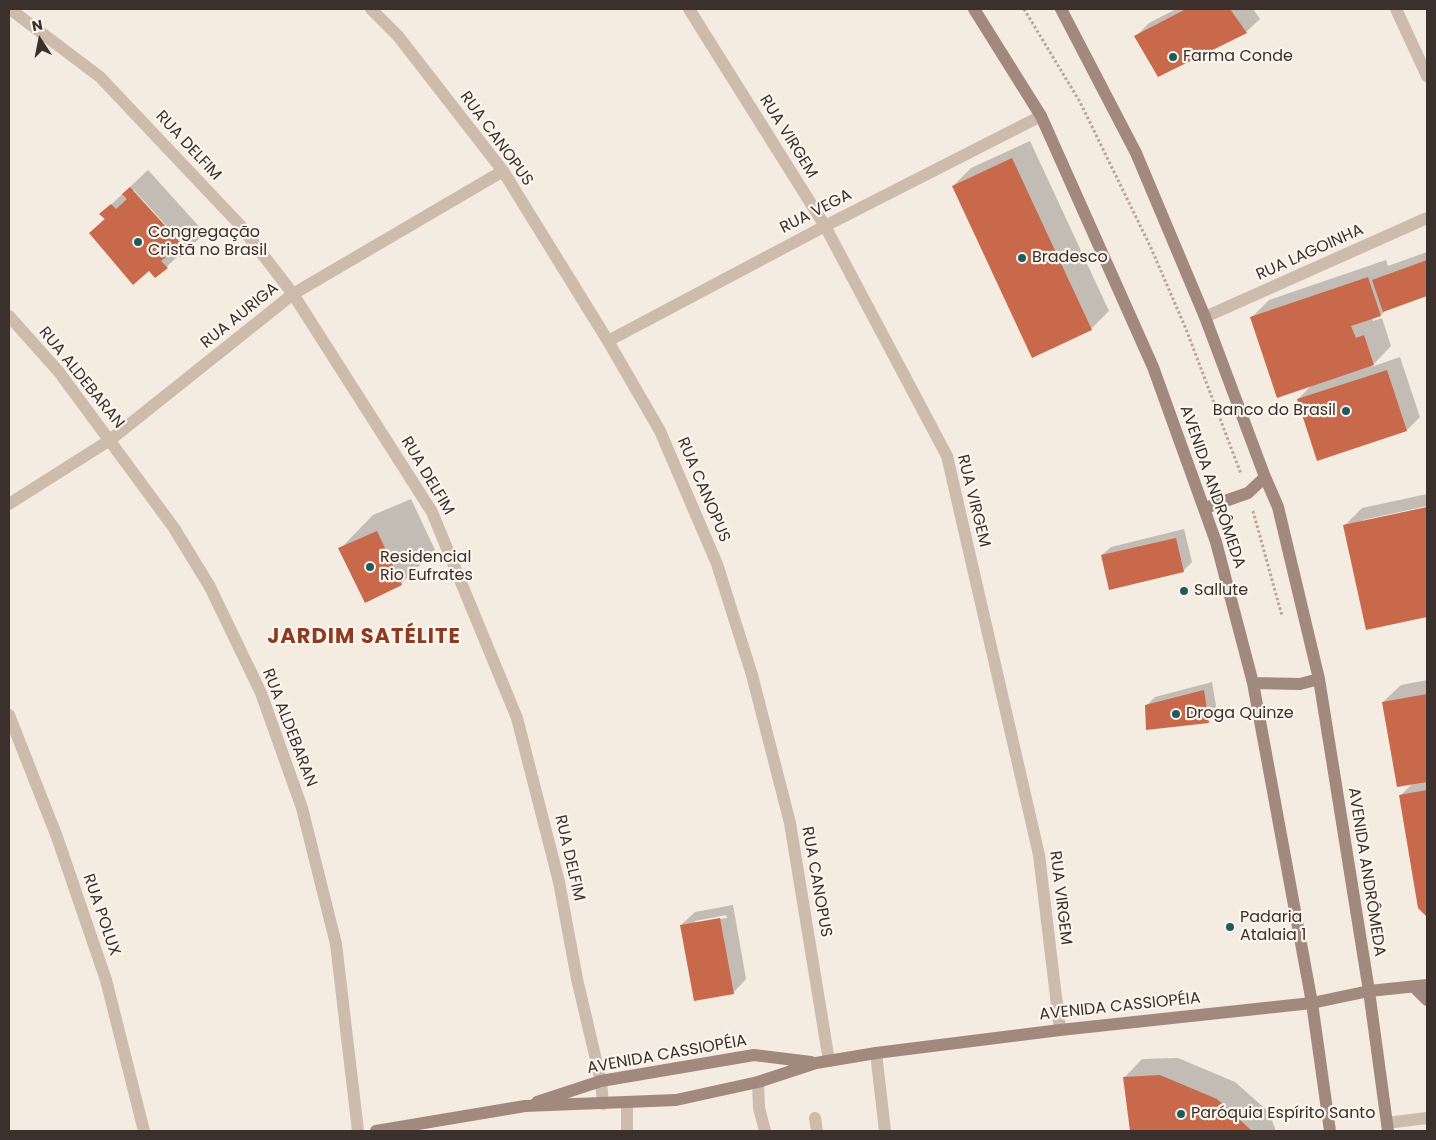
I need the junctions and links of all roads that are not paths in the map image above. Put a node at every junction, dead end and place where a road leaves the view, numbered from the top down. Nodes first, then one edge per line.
1 (10, 9) edge
2 (372, 9) edge
3 (689, 9) edge
4 (974, 9) edge
5 (1061, 9) edge
6 (1396, 9) edge
7 (1427, 76) edge
8 (1042, 116) junction
9 (503, 171) junction
10 (1427, 218) edge
11 (825, 226) junction
12 (293, 294) junction
13 (9, 316) edge
14 (1205, 318) junction
15 (608, 341) junction
16 (110, 440) junction
17 (1265, 477) junction
18 (9, 504) edge
19 (1205, 508) junction
20 (1319, 679) junction
21 (1253, 684) junction
22 (9, 715) edge
23 (1421, 986) edge
24 (1369, 991) junction
25 (1427, 1000) edge
26 (1312, 1003) junction
27 (1060, 1030) junction
28 (876, 1053) junction
29 (822, 1062) junction
30 (600, 1081) junction
31 (758, 1082) junction
32 (627, 1102) junction
33 (604, 1104) junction
34 (525, 1106) junction
35 (814, 1118) dead end
36 (1427, 1118) edge
37 (1387, 1127) edge
38 (144, 1131) edge
39 (358, 1131) edge
40 (376, 1131) edge
41 (627, 1131) edge
42 (765, 1131) edge
43 (817, 1131) edge
44 (885, 1131) edge
45 (1330, 1131) edge

1 - 12 street, RUA DELFIM
2 - 9 street, RUA CANOPUS
3 - 11 street, RUA VIRGEM
4 - 8 main road, AVENIDA ANDRÔMEDA
5 - 14 main road, AVENIDA ANDRÔMEDA
6 - 7 street
8 - 11 street, RUA VEGA
8 - 19 main road, AVENIDA ANDRÔMEDA
9 - 12 street, RUA AURIGA
9 - 15 street, RUA CANOPUS
10 - 14 street, RUA LAGOINHA
11 - 15 street, RUA VEGA
11 - 27 street, RUA VIRGEM
12 - 16 street, RUA AURIGA
12 - 30 street, RUA DELFIM
13 - 16 street, RUA ALDEBARAN
14 - 17 main road, AVENIDA ANDRÔMEDA
15 - 29 street, RUA CANOPUS
16 - 18 street, RUA AURIGA
16 - 39 street, RUA ALDEBARAN
17 - 19 main road
17 - 20 main road, AVENIDA ANDRÔMEDA
19 - 21 main road, AVENIDA ANDRÔMEDA
20 - 21 main road
20 - 24 main road, AVENIDA ANDRÔMEDA
21 - 26 main road, AVENIDA ANDRÔMEDA
22 - 38 street, RUA POLUX
23 - 24 main road, AVENIDA CASSIOPÉIA
23 - 25 main road
24 - 26 main road, AVENIDA CASSIOPÉIA
24 - 37 main road, AVENIDA ANDRÔMEDA
26 - 27 main road, AVENIDA CASSIOPÉIA
26 - 45 main road, AVENIDA ANDRÔMEDA
27 - 28 main road, AVENIDA CASSIOPÉIA
28 - 29 main road, AVENIDA CASSIOPÉIA
28 - 44 street
29 - 30 main road, AVENIDA CASSIOPÉIA
29 - 31 main road, AVENIDA CASSIOPÉIA
30 - 33 street, RUA DELFIM
30 - 34 main road, AVENIDA CASSIOPÉIA
31 - 32 main road, AVENIDA CASSIOPÉIA
31 - 42 street
32 - 33 main road, AVENIDA CASSIOPÉIA
32 - 41 street
33 - 34 main road, AVENIDA CASSIOPÉIA
34 - 40 main road, AVENIDA CASSIOPÉIA
35 - 43 street
36 - 37 street

